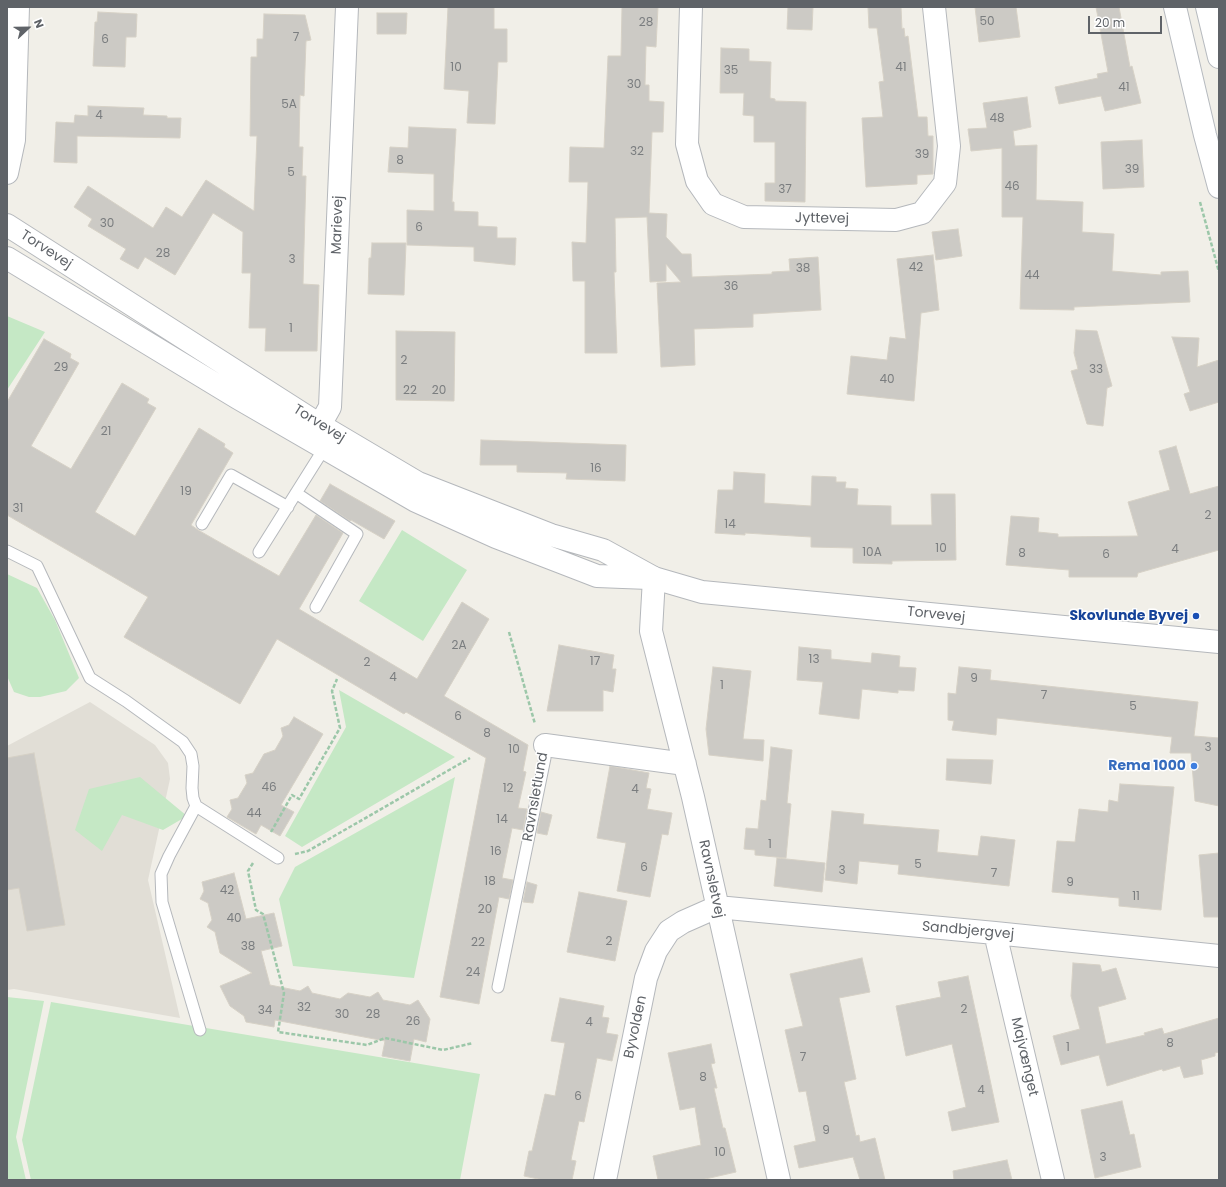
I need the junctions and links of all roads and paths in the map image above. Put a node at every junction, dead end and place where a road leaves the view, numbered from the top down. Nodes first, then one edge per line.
1 (18, 7) edge
2 (347, 7) edge
3 (690, 7) edge
4 (934, 7) edge
5 (1175, 7) edge
6 (1208, 7) edge
7 (1219, 57) edge
8 (7, 173) edge
9 (1219, 188) edge
10 (7, 225) edge
11 (7, 258) edge
12 (319, 437) junction
13 (296, 493) junction
14 (288, 507) junction
15 (202, 524) dead end
16 (7, 551) edge
17 (259, 552) dead end
18 (654, 578) junction
19 (316, 607) dead end
20 (508, 632) dead end
21 (1219, 642) edge
22 (337, 680) dead end
23 (545, 745) junction
24 (470, 758) dead end
25 (685, 764) junction
26 (196, 806) junction
27 (262, 848) junction
28 (278, 858) joint
29 (716, 907) junction
30 (995, 933) junction
31 (1219, 956) edge
32 (498, 987) dead end
33 (200, 1030) dead end
34 (473, 1043) dead end
35 (605, 1180) edge
36 (780, 1180) edge
37 (1053, 1180) edge

1 - 8 street
2 - 12 street, Marievej
3 - 4 street, Jyttevej
5 - 9 street
6 - 7 street
10 - 12 street, Torvevej
11 - 12 street, Torvevej
12 - 13 lane
12 - 18 street, Torvevej
13 - 14 lane
13 - 19 lane
14 - 15 lane
14 - 17 lane
16 - 26 lane
18 - 21 street, Torvevej
18 - 25 street, Ravnsletvej
20 - 23 path
22 - 27 path
23 - 25 street, Ravnsletlund
23 - 32 lane, Ravnsletlund
24 - 28 path
25 - 29 street, Ravnsletvej
26 - 27 lane
26 - 33 lane
27 - 28 lane
27 - 34 path
29 - 30 street, Sandbjergvej
29 - 35 street, Byvolden
29 - 36 street, Ravnsletvej
30 - 31 street, Sandbjergvej
30 - 37 street, Majvænget

